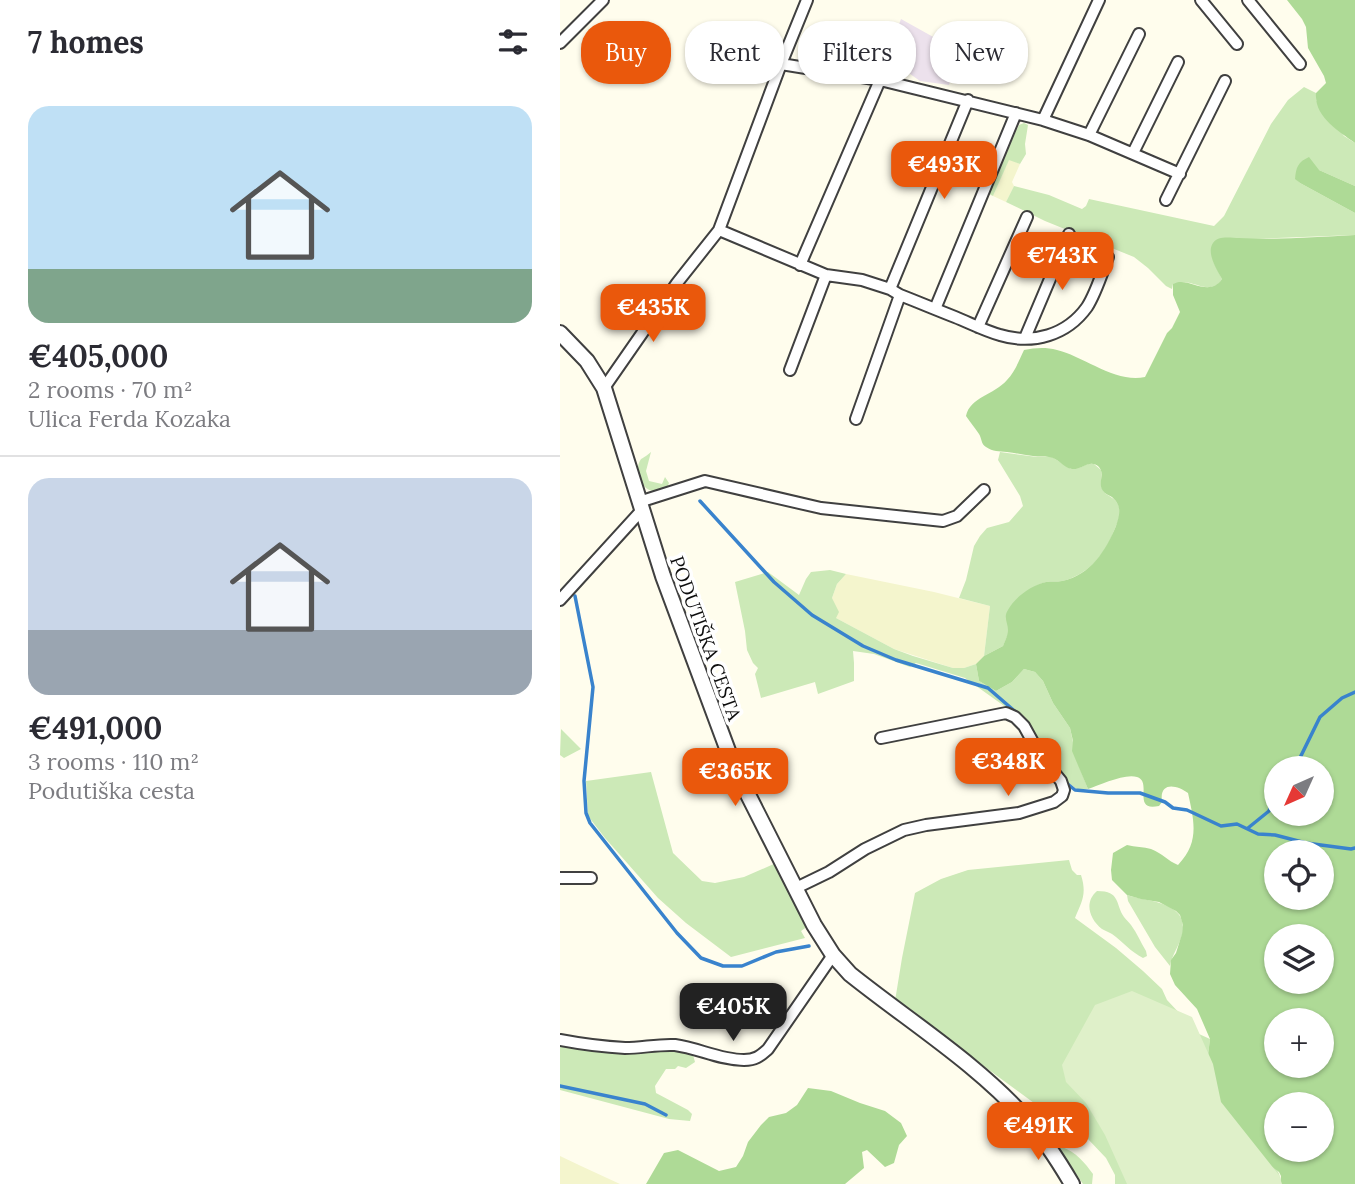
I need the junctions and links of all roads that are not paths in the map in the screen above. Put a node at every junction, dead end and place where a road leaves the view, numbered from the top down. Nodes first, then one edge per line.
1 (603, 0) edge
2 (807, 0) edge
3 (1099, 0) edge
4 (1201, 0) edge
5 (1248, 0) edge
6 (1139, 34) dead end
7 (560, 43) edge
8 (1237, 44) dead end
9 (784, 57) edge
10 (1178, 62) dead end
11 (1300, 64) dead end
12 (1225, 81) dead end
13 (774, 84) edge
14 (878, 84) edge
15 (898, 84) edge
16 (968, 100) junction
17 (1016, 113) junction
18 (1043, 120) junction
19 (1089, 135) junction
20 (1133, 153) junction
21 (1180, 174) junction
22 (1166, 201) dead end
23 (1027, 217) dead end
24 (719, 230) junction
25 (1069, 234) dead end
26 (1108, 257) dead end
27 (800, 265) junction
28 (827, 275) junction
29 (895, 292) junction
30 (935, 309) junction
31 (978, 327) junction
32 (560, 333) edge
33 (1025, 338) junction
34 (790, 370) dead end
35 (604, 388) junction
36 (856, 419) dead end
37 (984, 491) dead end
38 (640, 506) junction
39 (560, 600) edge
40 (881, 738) dead end
41 (560, 878) edge
42 (591, 878) dead end
43 (796, 888) junction
44 (833, 955) junction
45 (560, 1040) edge
46 (1072, 1184) edge

1 - 7 street
2 - 9 street
3 - 18 street
4 - 8 street
5 - 11 street
6 - 19 street
10 - 20 street
12 - 21 street
13 - 24 street
14 - 27 street
15 - 16 street
16 - 17 street
16 - 29 street
17 - 18 street
17 - 30 street
18 - 19 street
19 - 20 street
20 - 21 street
21 - 22 street
23 - 31 street
24 - 27 street
24 - 35 street
25 - 33 street
26 - 33 street
27 - 28 street
28 - 29 street
28 - 34 street
29 - 30 street
29 - 36 street
30 - 31 street
31 - 33 street
32 - 35 street, PODUTIŠKA CESTA
35 - 38 street, PODUTIŠKA CESTA
37 - 38 street
38 - 39 street
38 - 43 street, PODUTIŠKA CESTA
40 - 43 street
41 - 42 street
43 - 44 street, PODUTIŠKA CESTA
44 - 45 street
44 - 46 street, PODUTIŠKA CESTA

